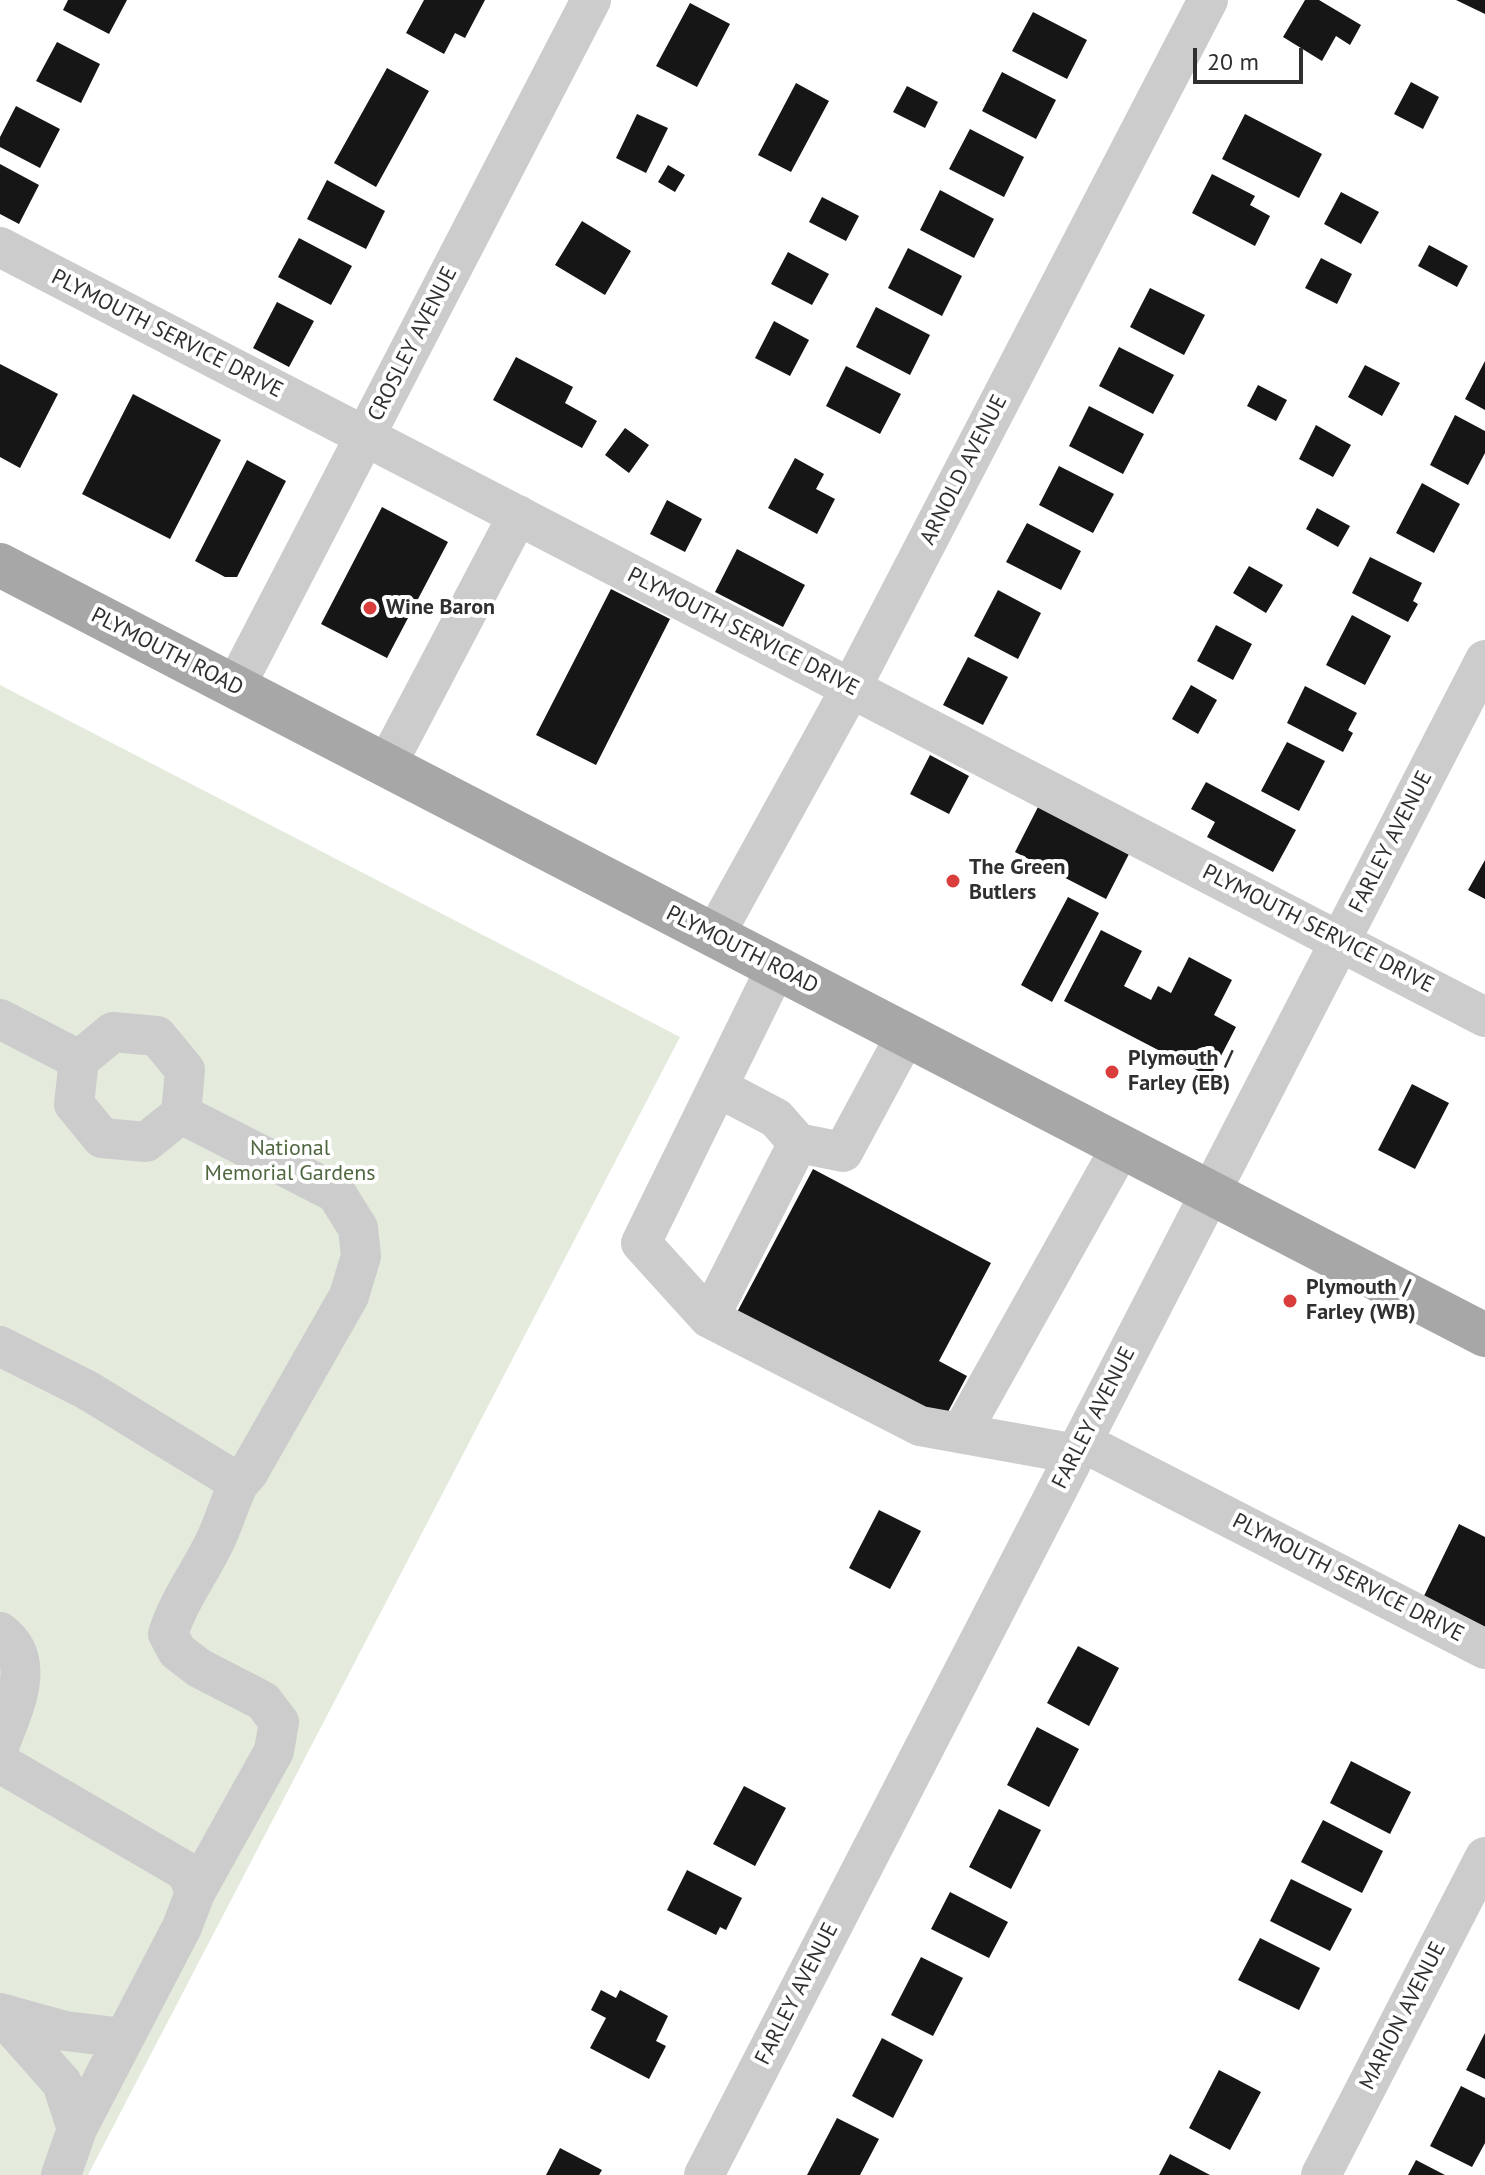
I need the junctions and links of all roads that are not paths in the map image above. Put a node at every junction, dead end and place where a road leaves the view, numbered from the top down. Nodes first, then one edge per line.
1 (591, 0) edge
2 (1208, 0) edge
3 (0, 247) edge
4 (366, 436) junction
5 (518, 515) junction
6 (0, 566) edge
7 (1485, 660) edge
8 (235, 687) junction
9 (851, 688) junction
10 (386, 766) junction
11 (714, 936) junction
12 (1340, 940) junction
13 (776, 968) junction
14 (1485, 1017) edge
15 (0, 1019) edge
16 (906, 1035) junction
17 (79, 1060) junction
18 (719, 1088) junction
19 (181, 1114) junction
20 (798, 1143) junction
21 (1121, 1147) junction
22 (1210, 1193) junction
23 (709, 1318) junction
24 (1485, 1335) edge
25 (0, 1346) edge
26 (961, 1433) junction
27 (1079, 1448) junction
28 (239, 1483) junction
29 (0, 1632) edge
30 (1485, 1649) edge
31 (0, 1744) edge
32 (0, 1763) edge
33 (1485, 1857) edge
34 (195, 1893) junction
35 (0, 2013) edge
36 (124, 2038) junction
37 (77, 2129) junction
38 (61, 2175) edge
39 (704, 2175) edge
40 (1321, 2175) edge

1 - 4 street, CROSLEY AVENUE
2 - 9 street, ARNOLD AVENUE
3 - 4 street, PLYMOUTH SERVICE DRIVE
4 - 5 street, PLYMOUTH SERVICE DRIVE
4 - 8 street, CROSLEY AVENUE
5 - 9 street, PLYMOUTH SERVICE DRIVE
5 - 10 street
6 - 8 main road, PLYMOUTH ROAD
7 - 12 street, FARLEY AVENUE
8 - 10 main road, PLYMOUTH ROAD
9 - 11 street, ARNOLD AVENUE
9 - 12 street, PLYMOUTH SERVICE DRIVE
10 - 11 main road, PLYMOUTH ROAD
11 - 13 main road, PLYMOUTH ROAD
12 - 14 street, PLYMOUTH SERVICE DRIVE
12 - 22 street, FARLEY AVENUE
13 - 16 main road, PLYMOUTH ROAD
13 - 18 street
15 - 17 street
16 - 20 street
16 - 21 main road, PLYMOUTH ROAD
17 - 19 street
17 - 19 street
18 - 20 street
18 - 23 street
19 - 28 street
20 - 23 street
21 - 22 main road, PLYMOUTH ROAD
21 - 26 street
22 - 24 main road, PLYMOUTH ROAD
22 - 27 street, FARLEY AVENUE
23 - 26 street, PLYMOUTH SERVICE DRIVE
25 - 28 street
26 - 27 street, PLYMOUTH SERVICE DRIVE
27 - 30 street, PLYMOUTH SERVICE DRIVE
27 - 39 street, FARLEY AVENUE
28 - 34 street
29 - 31 street
32 - 34 street
33 - 40 street, MARION AVENUE
34 - 36 street
35 - 36 street
35 - 37 street
36 - 37 street
37 - 38 street

